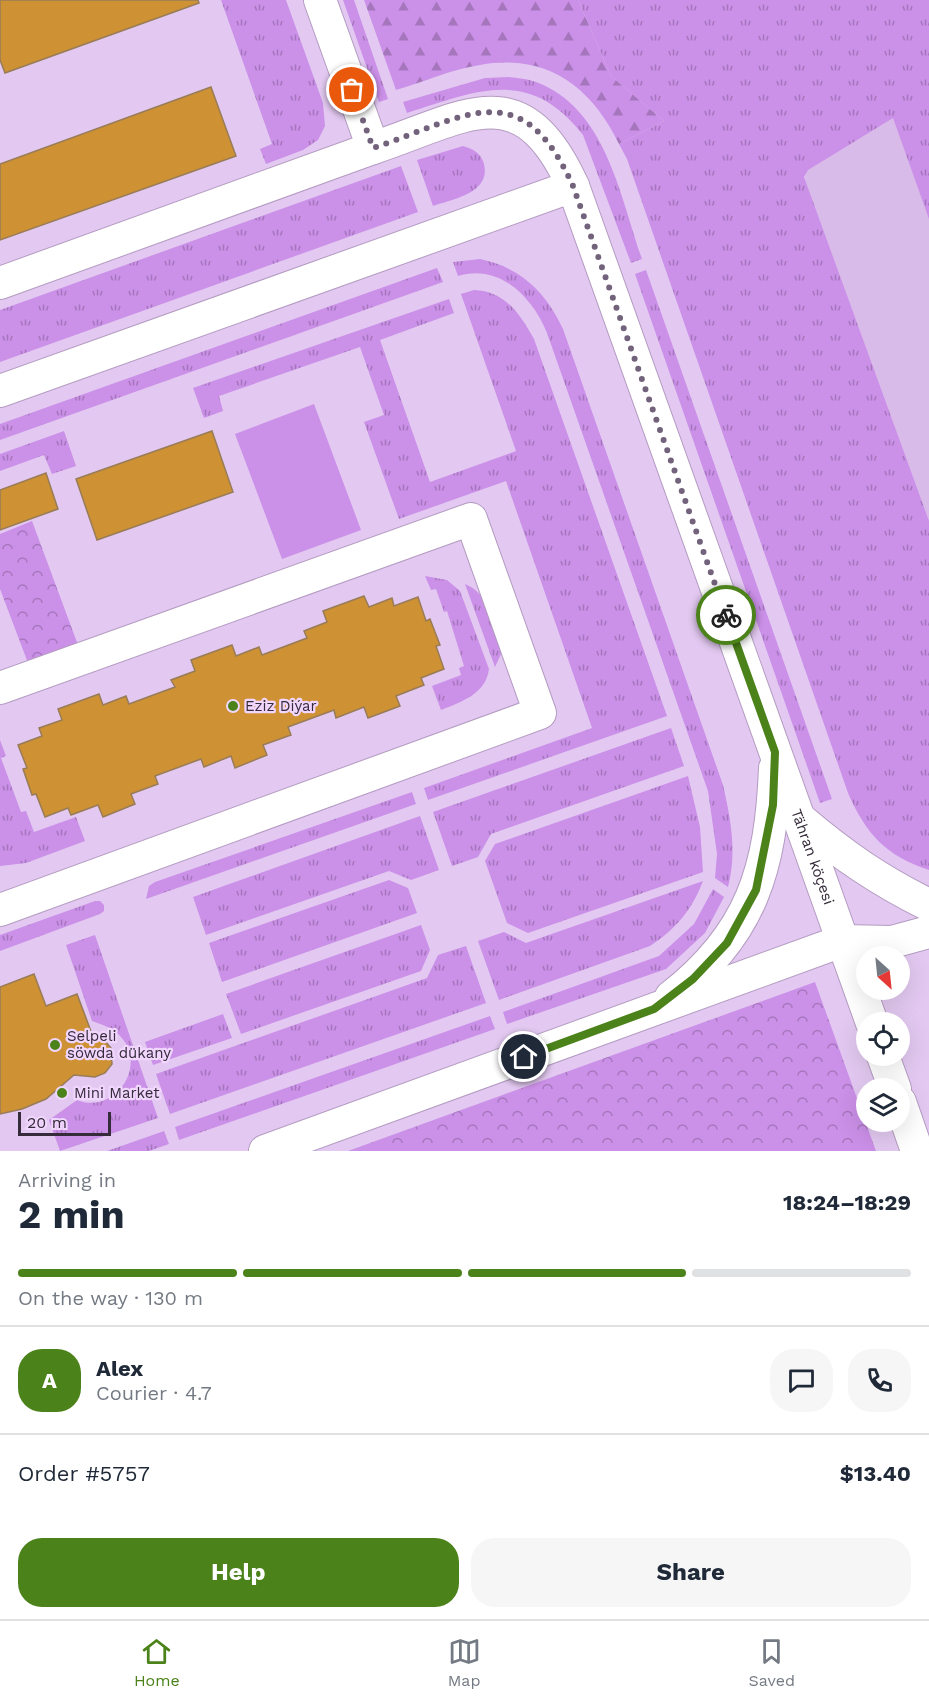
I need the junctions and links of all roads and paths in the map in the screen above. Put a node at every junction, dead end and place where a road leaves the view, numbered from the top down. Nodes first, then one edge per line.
1 (320, 0) edge
2 (373, 148) junction
3 (573, 186) junction
4 (0, 283) edge
5 (0, 391) edge
6 (0, 688) edge
7 (775, 752) junction
8 (798, 818) junction
9 (929, 905) edge
10 (0, 910) edge
11 (929, 933) edge
12 (842, 941) junction
13 (654, 1009) junction
14 (868, 1012) edge
15 (910, 1131) edge
16 (265, 1151) edge
17 (917, 1151) edge

1 - 2 street
2 - 3 street, Tähran köçesi
2 - 4 street, Tähran köçesi
3 - 5 street
3 - 7 street, Tähran köçesi
6 - 10 street
7 - 8 street, Tähran köçesi
7 - 13 street
8 - 9 street
8 - 12 street, Tähran köçesi
11 - 12 street
12 - 13 street
12 - 14 street, Tähran köçesi
13 - 16 street
15 - 17 street

